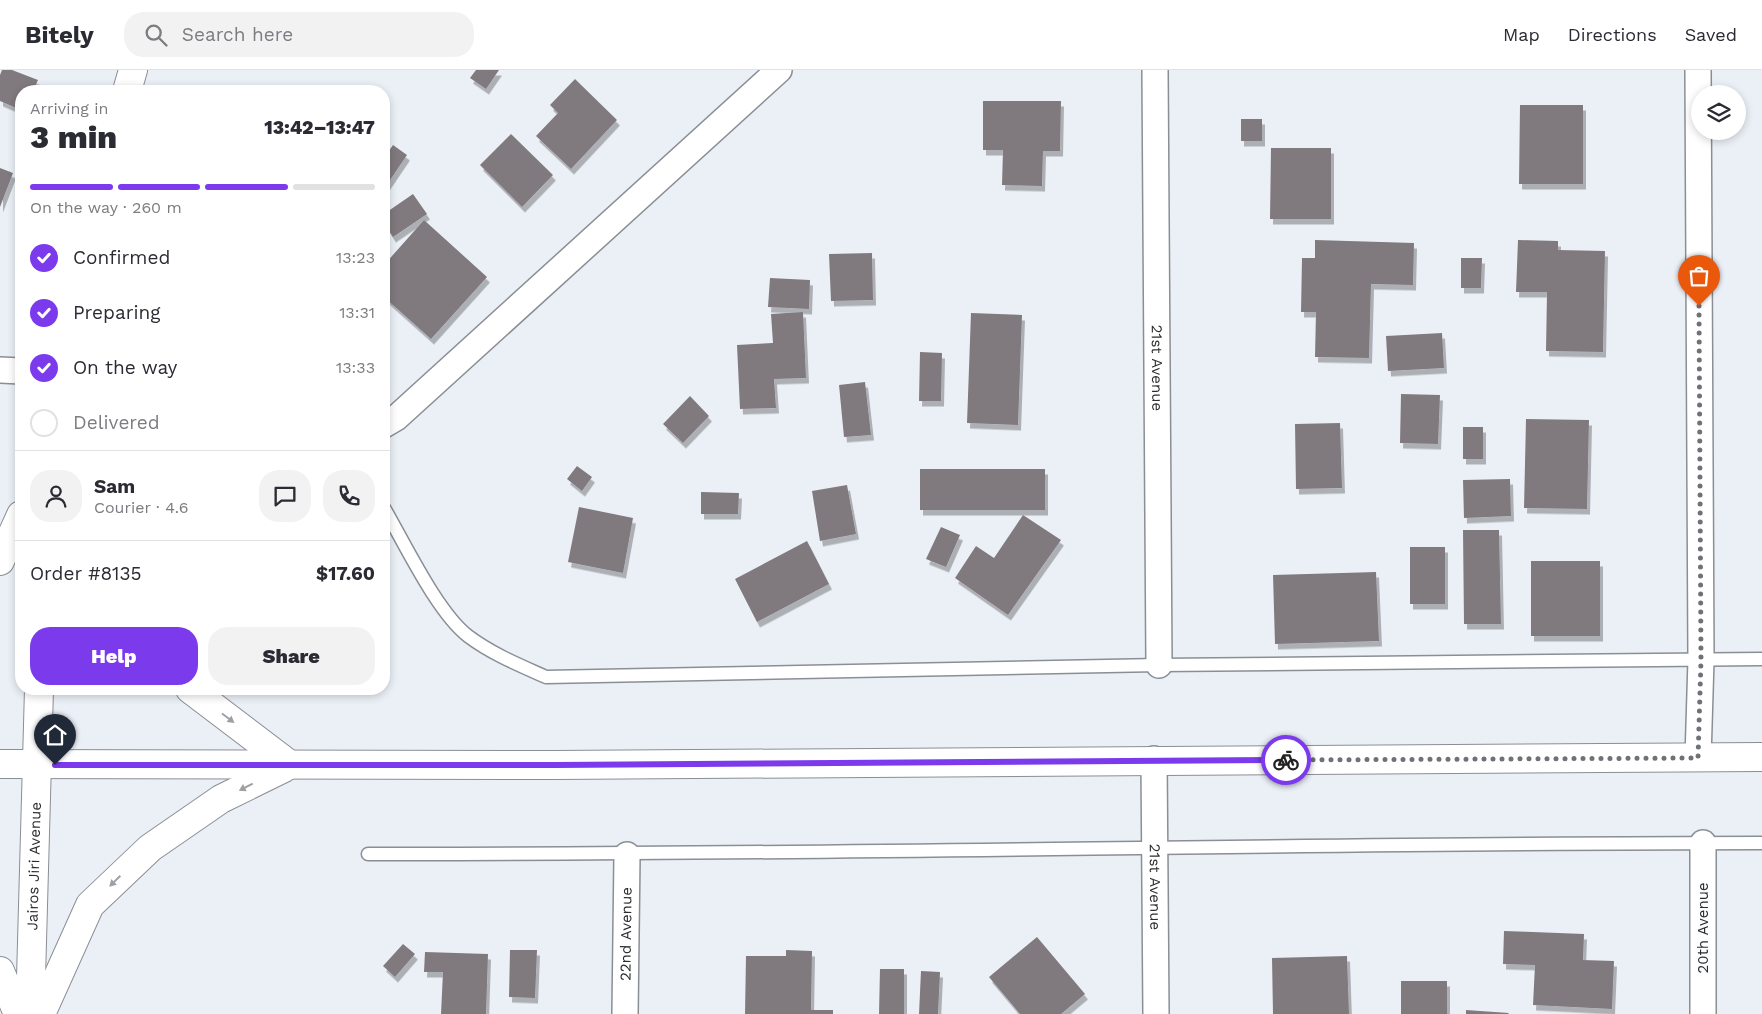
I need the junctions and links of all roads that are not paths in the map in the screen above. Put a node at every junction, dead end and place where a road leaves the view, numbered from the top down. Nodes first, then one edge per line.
1 (134, 70) edge
2 (778, 70) edge
3 (1155, 70) edge
4 (1698, 70) edge
5 (129, 85) edge
6 (0, 370) edge
7 (15, 371) edge
8 (390, 422) edge
9 (390, 518) edge
10 (15, 529) edge
11 (0, 561) edge
12 (1762, 659) edge
13 (1701, 660) junction
14 (1159, 665) junction
15 (39, 695) edge
16 (198, 695) edge
17 (1762, 757) edge
18 (1698, 758) junction
19 (1154, 759) junction
20 (0, 764) edge
21 (36, 765) junction
22 (290, 765) junction
23 (1703, 843) junction
24 (1762, 843) edge
25 (1155, 846) junction
26 (368, 854) dead end
27 (627, 854) junction
28 (0, 971) edge
29 (18, 1014) edge
30 (30, 1014) edge
31 (41, 1014) edge
32 (625, 1014) edge
33 (1156, 1014) edge
34 (1703, 1014) edge

1 - 5 main road
2 - 8 street
3 - 14 street, 21st Avenue
4 - 13 street
6 - 7 street
9 - 14 lane
10 - 11 main road
12 - 13 lane
13 - 14 lane
13 - 18 street
15 - 21 main road, Jairos Jiri Avenue
16 -> 22 main road
17 - 18 main road
18 - 19 main road
19 - 22 main road
19 - 25 street, 21st Avenue
20 - 21 main road
21 - 22 main road
21 - 30 main road, Jairos Jiri Avenue
22 -> 31 main road
23 - 24 lane
23 - 25 lane
23 - 34 street, 20th Avenue
25 - 27 lane
25 - 33 street, 21st Avenue
26 - 27 lane
27 - 32 street, 22nd Avenue
28 - 29 main road

